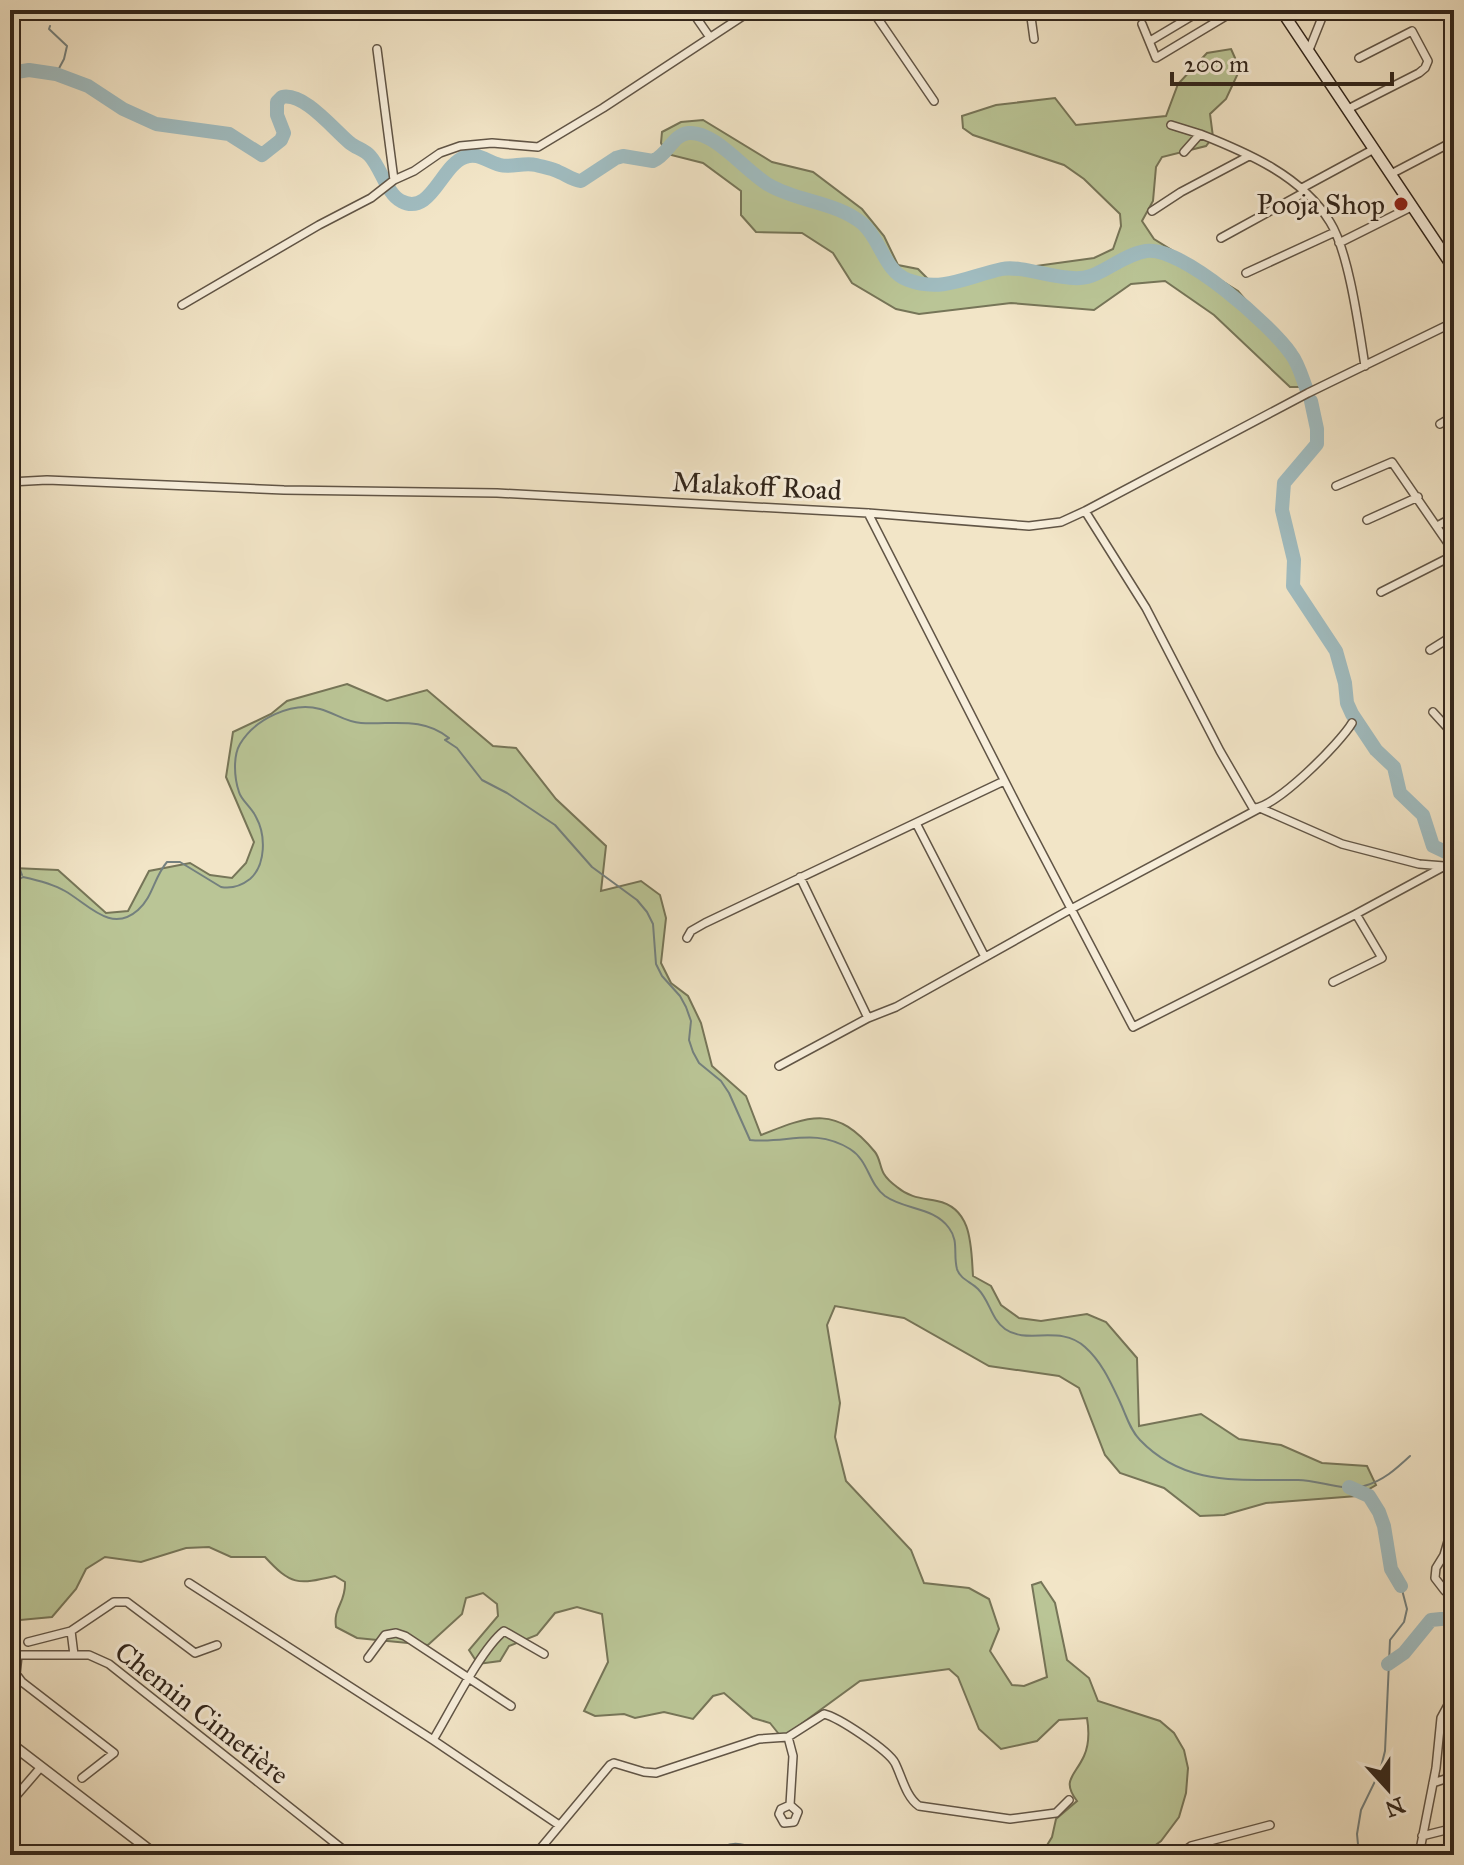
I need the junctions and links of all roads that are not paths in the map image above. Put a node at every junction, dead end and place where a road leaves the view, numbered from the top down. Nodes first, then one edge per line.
1 (691, 10) edge
2 (752, 10) edge
3 (872, 10) edge
4 (1030, 10) edge
5 (1202, 10) edge
6 (1236, 10) edge
7 (1281, 10) edge
8 (1325, 10) edge
9 (1142, 24) dead end
10 (709, 36) junction
11 (1034, 39) dead end
12 (1150, 41) junction
13 (377, 49) dead end
14 (1309, 50) junction
15 (1359, 58) dead end
16 (934, 101) dead end
17 (1348, 109) junction
18 (1171, 125) dead end
19 (1200, 134) junction
20 (1454, 141) edge
21 (1374, 149) junction
22 (1184, 152) dead end
23 (1249, 156) junction
24 (1391, 174) junction
25 (394, 180) junction
26 (1304, 190) junction
27 (1413, 206) junction
28 (1152, 211) dead end
29 (1335, 232) junction
30 (1221, 238) dead end
31 (1339, 243) junction
32 (1453, 265) edge
33 (1246, 273) dead end
34 (182, 305) dead end
35 (1454, 322) edge
36 (1365, 366) junction
37 (1454, 416) edge
38 (1440, 424) dead end
39 (10, 482) edge
40 (1336, 486) dead end
41 (1418, 497) junction
42 (1085, 511) junction
43 (868, 513) junction
44 (1454, 517) edge
45 (1367, 520) dead end
46 (1437, 526) junction
47 (1454, 553) edge
48 (1381, 592) dead end
49 (1454, 635) edge
50 (1430, 650) dead end
51 (1433, 712) dead end
52 (1352, 723) dead end
53 (1454, 735) edge
54 (1004, 781) junction
55 (1260, 808) junction
56 (916, 823) junction
57 (1454, 861) edge
58 (1444, 866) junction
59 (1454, 874) edge
60 (800, 877) junction
61 (1071, 909) junction
62 (1356, 914) junction
63 (687, 938) dead end
64 (985, 957) junction
65 (1333, 982) dead end
66 (868, 1018) junction
67 (779, 1066) dead end
68 (1454, 1498) edge
69 (189, 1583) dead end
70 (1454, 1591) edge
71 (71, 1631) junction
72 (28, 1642) dead end
73 (217, 1645) dead end
74 (544, 1654) dead end
75 (14, 1655) edge
76 (74, 1655) junction
77 (368, 1658) dead end
78 (469, 1680) junction
79 (1454, 1694) edge
80 (511, 1706) dead end
81 (788, 1737) junction
82 (433, 1740) junction
83 (10, 1743) edge
84 (41, 1767) junction
85 (1454, 1776) edge
86 (82, 1778) dead end
87 (1433, 1783) junction
88 (1069, 1800) dead end
89 (10, 1803) edge
90 (790, 1805) dead end
91 (559, 1825) junction
92 (1270, 1825) dead end
93 (1454, 1828) edge
94 (1422, 1836) junction
95 (155, 1855) edge
96 (350, 1855) edge
97 (535, 1855) edge
98 (1183, 1855) edge
99 (1419, 1855) edge

1 - 10 street
2 - 10 street
3 - 16 street
4 - 11 street
5 - 12 street
6 - 12 street
7 - 14 main road
8 - 14 street
9 - 12 street
10 - 25 street
13 - 25 street
14 - 17 main road
15 - 17 street
17 - 21 main road
18 - 19 street
19 - 22 street
19 - 23 street
20 - 24 street
21 - 24 main road
21 - 26 street
23 - 26 street
23 - 28 street
24 - 27 main road
25 - 34 street
26 - 29 street
26 - 30 street
27 - 31 street
27 - 32 main road
29 - 31 street
29 - 33 street
31 - 36 street
35 - 36 street, Malakoff Road
36 - 42 street, Malakoff Road
37 - 38 street
39 - 43 street, Malakoff Road
40 - 41 street
41 - 45 street
41 - 46 street
42 - 43 street, Malakoff Road
42 - 55 street
43 - 54 street
44 - 46 street
46 - 47 street
47 - 48 street
49 - 50 street
51 - 53 street
52 - 55 street
54 - 56 street
54 - 61 street
55 - 58 street
55 - 61 street
56 - 60 street
56 - 64 street
57 - 58 street
58 - 59 street
58 - 62 street
60 - 63 street
60 - 66 street
61 - 62 street
61 - 64 street
62 - 65 street
64 - 66 street
66 - 67 street
68 - 70 street
69 - 82 street
71 - 72 street
71 - 73 street
71 - 76 street
74 - 78 street
75 - 76 street, Chemin Cimetière
75 - 86 street
76 - 96 street, Chemin Cimetière
77 - 78 street
78 - 80 street
78 - 82 street
79 - 87 street
81 - 88 street
81 - 90 street
81 - 91 street
82 - 91 street
83 - 84 street
84 - 89 street
84 - 95 street
85 - 87 street
87 - 94 street
91 - 97 street
92 - 98 street
93 - 94 street
94 - 99 street

